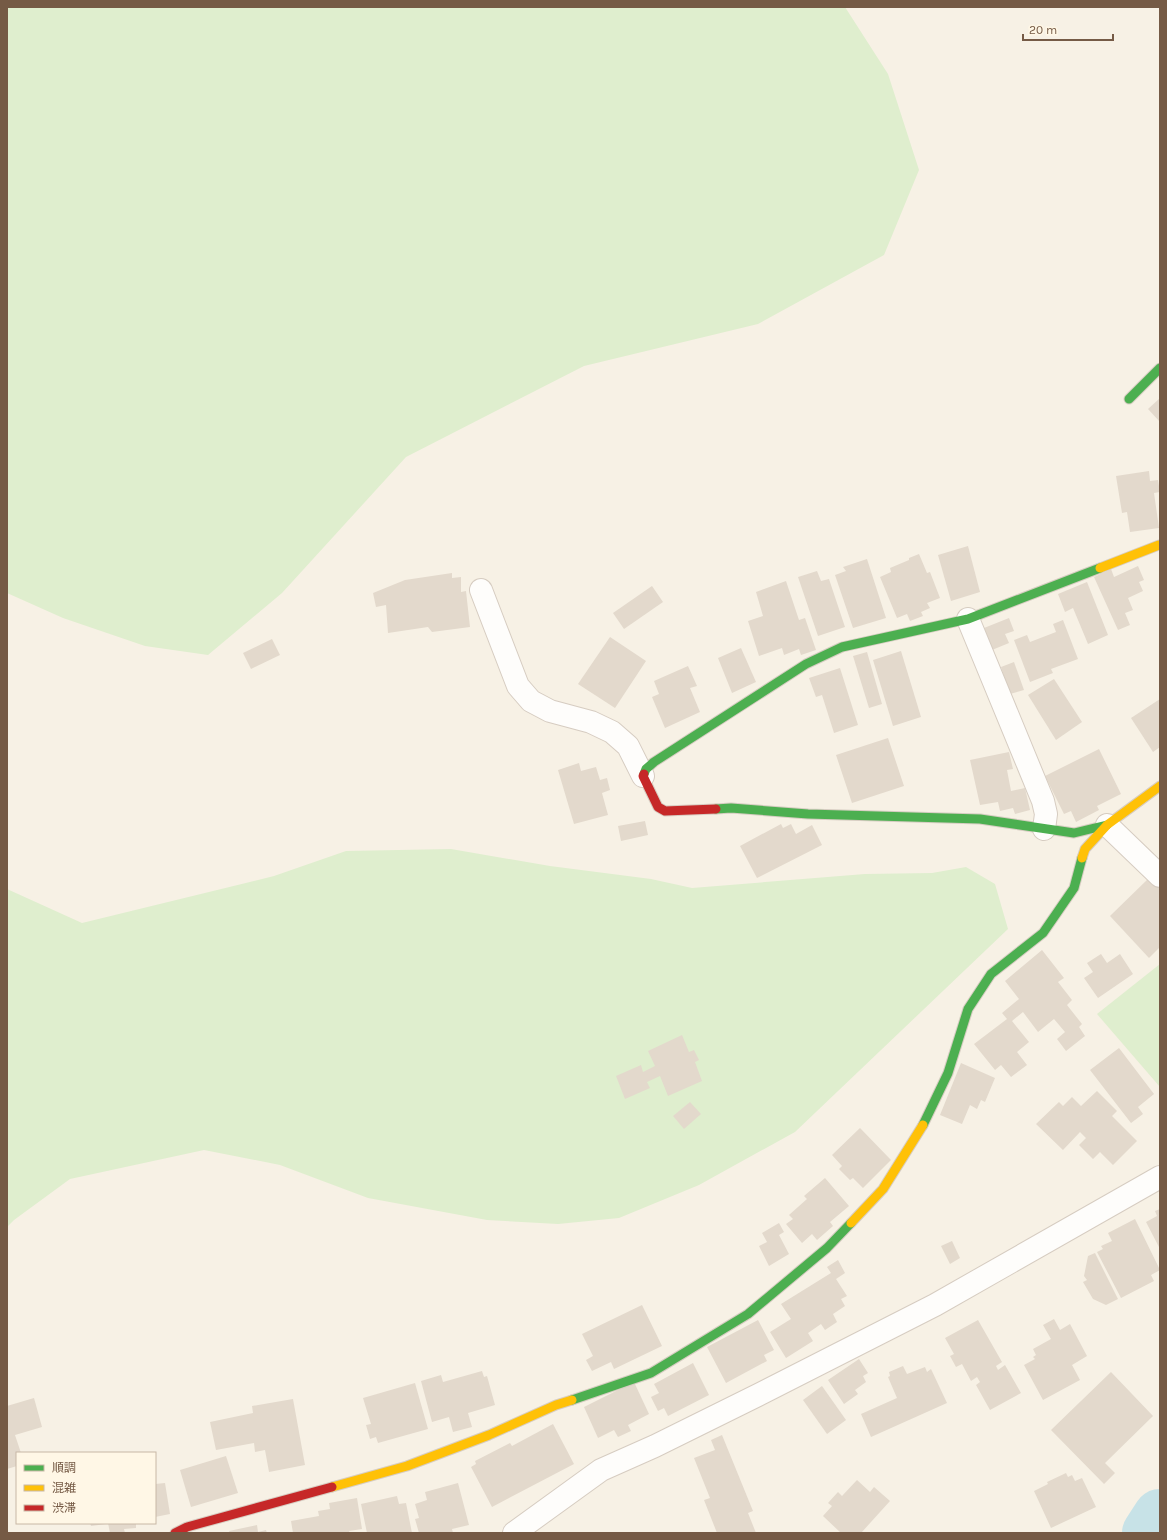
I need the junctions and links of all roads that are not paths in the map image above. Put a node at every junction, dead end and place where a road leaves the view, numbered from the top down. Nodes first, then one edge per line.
1 (1160, 368) edge
2 (1129, 399) dead end
3 (1159, 545) dead end
4 (481, 590) dead end
5 (968, 619) junction
6 (643, 776) junction
7 (1160, 786) edge
8 (1108, 825) junction
9 (1044, 828) junction
10 (1160, 876) edge
11 (1160, 1177) edge
12 (175, 1533) edge
13 (514, 1533) edge

1 - 2 street
3 - 5 street
4 - 6 street
5 - 6 street
5 - 9 street
6 - 9 street
7 - 8 street
8 - 9 street
8 - 10 street
8 - 12 street
11 - 13 street

